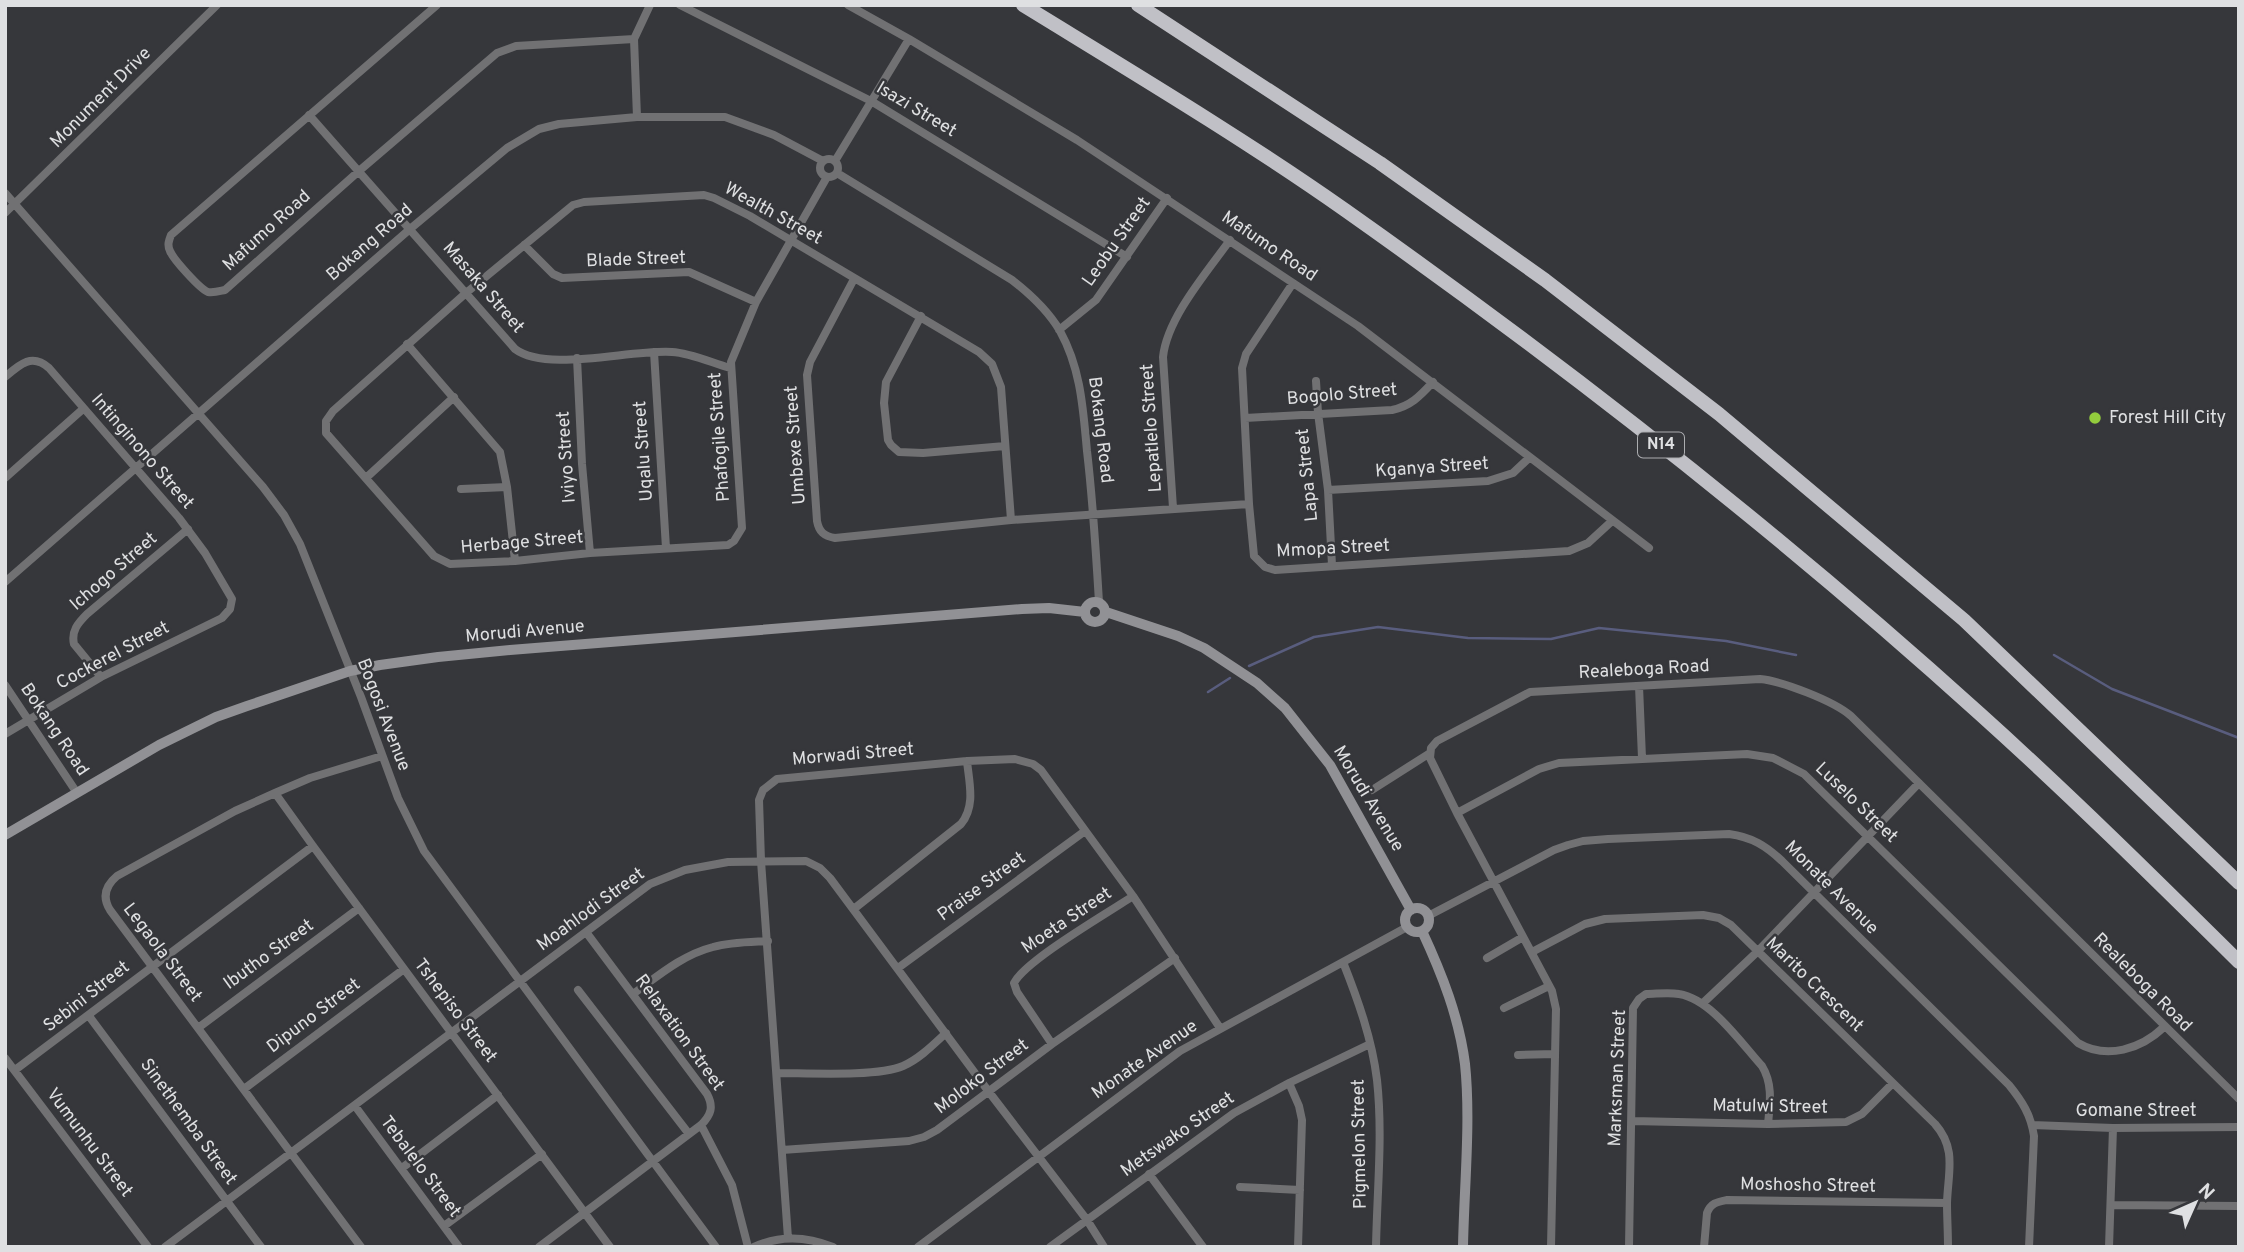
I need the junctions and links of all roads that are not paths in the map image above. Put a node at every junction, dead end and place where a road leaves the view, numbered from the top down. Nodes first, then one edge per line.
1 (217, 5) edge
2 (437, 5) edge
3 (650, 5) edge
4 (680, 5) edge
5 (848, 5) edge
6 (1023, 5) edge
7 (1138, 5) edge
8 (634, 39) junction
9 (909, 39) junction
10 (871, 101) junction
11 (309, 115) junction
12 (637, 117) junction
13 (835, 161) junction
14 (823, 162) junction
15 (359, 170) junction
16 (837, 173) junction
17 (827, 177) junction
18 (5, 193) edge
19 (1167, 198) junction
20 (16, 203) junction
21 (5, 213) edge
22 (410, 229) junction
23 (1230, 240) junction
24 (792, 241) junction
25 (524, 245) junction
26 (1127, 257) junction
27 (854, 279) junction
28 (1293, 283) junction
29 (466, 293) junction
30 (757, 302) junction
31 (921, 316) junction
32 (1059, 330) junction
33 (407, 344) junction
34 (654, 352) junction
35 (577, 358) junction
36 (730, 368) junction
37 (5, 377) edge
38 (1316, 381) dead end
39 (1433, 382) junction
40 (454, 397) junction
41 (83, 410) junction
42 (1318, 413) junction
43 (198, 414) junction
44 (1245, 418) junction
45 (330, 439) joint
46 (1005, 446) junction
47 (1530, 457) junction
48 (135, 469) junction
49 (5, 478) edge
50 (367, 478) junction
51 (507, 487) junction
52 (461, 489) dead end
53 (1328, 490) junction
54 (1248, 503) junction
55 (1173, 508) junction
56 (1094, 513) junction
57 (1011, 520) junction
58 (1612, 521) junction
59 (188, 529) junction
60 (728, 545) joint
61 (666, 548) junction
62 (1649, 548) dead end
63 (590, 553) junction
64 (515, 561) junction
65 (1332, 565) junction
66 (5, 582) edge
67 (232, 604) joint
68 (1102, 607) junction
69 (1085, 612) junction
70 (350, 671) junction
71 (101, 677) junction
72 (5, 685) edge
73 (1639, 687) junction
74 (30, 720) junction
75 (5, 734) edge
76 (1430, 753) junction
77 (382, 756) junction
78 (1642, 758) junction
79 (967, 761) junction
80 (1919, 783) junction
81 (1372, 790) dead end
82 (77, 793) junction
83 (275, 793) junction
84 (2161, 807) junction
85 (1457, 813) junction
86 (1085, 831) junction
87 (5, 835) edge
88 (1867, 835) junction
89 (313, 846) junction
90 (761, 861) junction
91 (2239, 871) edge
92 (1493, 882) junction
93 (2239, 883) edge
94 (1814, 893) junction
95 (1133, 896) junction
96 (359, 908) junction
97 (855, 908) junction
98 (1411, 910) junction
99 (1428, 916) junction
100 (1407, 927) junction
101 (586, 932) junction
102 (1422, 932) junction
103 (1523, 937) junction
104 (768, 941) junction
105 (1532, 952) junction
106 (1757, 952) junction
107 (1175, 958) junction
108 (1487, 958) dead end
109 (1343, 962) junction
110 (2239, 962) edge
111 (152, 966) junction
112 (404, 968) junction
113 (898, 968) junction
114 (519, 982) junction
115 (1549, 986) junction
116 (578, 990) dead end
117 (633, 995) junction
118 (1703, 1003) junction
119 (1504, 1008) dead end
120 (89, 1016) junction
121 (2164, 1027) junction
122 (198, 1028) junction
123 (1220, 1028) junction
124 (451, 1032) junction
125 (946, 1033) junction
126 (1052, 1044) junction
127 (1370, 1044) junction
128 (1555, 1054) junction
129 (1518, 1055) dead end
130 (5, 1058) edge
131 (15, 1070) junction
132 (778, 1073) junction
133 (1289, 1083) junction
134 (1893, 1083) junction
135 (244, 1089) junction
136 (989, 1092) junction
137 (498, 1095) junction
138 (2239, 1099) edge
139 (355, 1106) junction
140 (1632, 1121) junction
141 (1768, 1124) junction
142 (701, 1125) junction
143 (2032, 1125) junction
144 (2239, 1127) edge
145 (2113, 1128) junction
146 (690, 1134) junction
147 (782, 1150) junction
148 (290, 1152) junction
149 (542, 1154) junction
150 (1038, 1156) junction
151 (653, 1162) junction
152 (402, 1168) junction
153 (1149, 1174) junction
154 (1240, 1187) dead end
155 (1300, 1190) junction
156 (226, 1201) junction
157 (1947, 1203) junction
158 (2111, 1205) junction
159 (2239, 1206) edge
160 (585, 1212) junction
161 (1087, 1220) junction
162 (444, 1226) junction
163 (789, 1238) junction
164 (148, 1247) edge
165 (165, 1247) edge
166 (261, 1247) edge
167 (361, 1247) edge
168 (459, 1247) edge
169 (539, 1247) edge
170 (610, 1247) edge
171 (716, 1247) edge
172 (751, 1247) edge
173 (833, 1247) edge
174 (918, 1247) edge
175 (1050, 1247) edge
176 (1104, 1247) edge
177 (1203, 1247) edge
178 (1298, 1247) edge
179 (1376, 1247) edge
180 (1463, 1247) edge
181 (1551, 1247) edge
182 (1629, 1247) edge
183 (1704, 1247) edge
184 (1948, 1247) edge
185 (2029, 1247) edge
186 (2109, 1247) edge

1 - 20 street, Monument Drive
2 - 11 street, Mafumo Road
3 - 8 street
4 - 10 street, Isazi Street
5 - 9 street, Mafumo Road
6 - 110 highway, N14
7 - 84 highway
8 - 12 street
8 - 15 street, Mafumo Road
9 - 10 street
9 - 19 street, Mafumo Road
10 - 13 street
10 - 26 street, Isazi Street
11 - 15 street, Masaka Street
11 - 15 street, Mafumo Road
12 - 14 street, Bokang Road
12 - 22 street, Bokang Road
13 - 14 street
13 - 16 street
14 - 17 street
15 - 22 street, Masaka Street
16 - 17 street
16 - 32 street, Bokang Road
17 - 24 street, Phafogile Street
18 - 20 street, Bogosi Avenue
19 - 23 street, Mafumo Road
19 - 26 street, Leobu Street
20 - 21 street, Monument Drive
20 - 43 street, Bogosi Avenue
22 - 29 street, Masaka Street
22 - 43 street, Bokang Road
23 - 28 street, Mafumo Road
23 - 55 street, Lepatlelo Street
24 - 25 street, Wealth Street
24 - 27 street, Wealth Street
24 - 30 street, Phafogile Street
25 - 29 street, Wealth Street
25 - 30 street, Blade Street
26 - 32 street, Leobu Street
27 - 31 street, Wealth Street
27 - 57 street, Umbexe Street
28 - 39 street, Mafumo Road
28 - 44 street, Mmopa Street
29 - 33 street, Wealth Street
29 - 35 street, Masaka Street
30 - 36 street, Phafogile Street
31 - 46 street, Wealth Street
31 - 46 street
32 - 56 street, Bokang Road
33 - 40 street
33 - 45 street, Wealth Street
34 - 35 street, Masaka Street
34 - 36 street, Masaka Street
34 - 61 street, Uqalu Street
35 - 63 street, Iviyo Street
36 - 60 street, Phafogile Street
37 - 41 street, Intinginono Street
38 - 42 street, Lapa Street
39 - 42 street, Bogolo Street
39 - 47 street, Mafumo Road
40 - 50 street
40 - 51 street
41 - 48 street, Intinginono Street
41 - 49 street
42 - 44 street, Bogolo Street
42 - 53 street, Lapa Street
43 - 48 street, Bokang Road
43 - 70 street, Bogosi Avenue
44 - 54 street, Mmopa Street
45 - 50 street, Herbage Street
46 - 57 street, Wealth Street
47 - 53 street, Kganya Street
47 - 58 street, Mafumo Road
48 - 59 street, Intinginono Street
48 - 66 street, Bokang Road
50 - 64 street, Herbage Street
51 - 52 street
51 - 64 street
53 - 65 street, Lapa Street
54 - 55 street
54 - 65 street, Mmopa Street
55 - 56 street
56 - 57 street
56 - 68 street, Bokang Road
58 - 62 street, Mafumo Road
58 - 65 street, Mmopa Street
59 - 67 street, Intinginono Street
59 - 71 street, Ichogo Street
60 - 61 street, Herbage Street
61 - 63 street, Herbage Street
63 - 64 street, Herbage Street
67 - 71 street, Cockerel Street
68 - 69 street
68 - 69 street, Morudi Avenue
68 - 98 street, Morudi Avenue
69 - 70 street, Morudi Avenue
70 - 77 street, Bogosi Avenue
70 - 82 street, Morudi Avenue
71 - 74 street, Cockerel Street
72 - 74 street, Bokang Road
73 - 76 street, Realeboga Road
73 - 78 street
73 - 80 street, Realeboga Road
74 - 75 street, Cockerel Street
74 - 82 street, Bokang Road
76 - 81 street, Realeboga Road
76 - 85 street
77 - 83 street, Legaola Street
77 - 114 street, Bogosi Avenue
78 - 85 street, Luselo Street
78 - 88 street, Luselo Street
79 - 86 street, Morwadi Street
79 - 90 street, Morwadi Street
79 - 97 street
80 - 88 street
80 - 121 street, Realeboga Road
82 - 87 street, Morudi Avenue
83 - 89 street, Tshepiso Street
83 - 111 street, Legaola Street
84 - 91 highway
84 - 93 highway
85 - 92 street
86 - 95 street, Morwadi Street
86 - 113 street, Praise Street
88 - 94 street
88 - 121 street, Luselo Street
89 - 96 street, Tshepiso Street
89 - 111 street, Sebini Street
90 - 97 street, Moahlodi Street
90 - 101 street, Moahlodi Street
90 - 104 street, Morwadi Street
92 - 94 street, Monate Avenue
92 - 99 street, Monate Avenue
92 - 103 street
94 - 106 street
94 - 143 street, Monate Avenue
95 - 107 street, Morwadi Street
95 - 126 street, Moeta Street
96 - 112 street, Tshepiso Street
96 - 122 street, Ibutho Street
97 - 113 street, Moahlodi Street
98 - 99 street
98 - 100 street
99 - 102 street
100 - 102 street
100 - 109 street, Monate Avenue
101 - 114 street, Moahlodi Street
101 - 117 street, Relaxation Street
102 - 180 street
103 - 105 street
103 - 108 street
104 - 117 street
104 - 132 street, Morwadi Street
105 - 106 street, Marito Crescent
105 - 115 street
106 - 118 street
106 - 134 street, Marito Crescent
107 - 123 street, Morwadi Street
107 - 126 street, Moloko Street
109 - 123 street, Monate Avenue
109 - 127 street, Pigmelon Street
111 - 120 street, Sebini Street
111 - 122 street, Legaola Street
112 - 124 street, Tshepiso Street
112 - 135 street, Dipuno Street
113 - 125 street, Moahlodi Street
114 - 124 street, Moahlodi Street
114 - 151 street, Bogosi Avenue
115 - 119 street
115 - 128 street
116 - 146 street
117 - 142 street, Relaxation Street
118 - 140 street, Marksman Street
118 - 141 street
120 - 131 street, Sebini Street
120 - 156 street, Sinethemba Street
121 - 138 street, Realeboga Road
122 - 135 street, Legaola Street
123 - 150 street, Monate Avenue
124 - 137 street, Tshepiso Street
124 - 139 street, Moahlodi Street
125 - 132 street
125 - 136 street, Moahlodi Street
126 - 136 street, Moloko Street
127 - 133 street, Metswako Street
127 - 179 street, Pigmelon Street
128 - 129 street
128 - 181 street
130 - 131 street, Vumunhu Street
131 - 164 street, Vumunhu Street
132 - 147 street, Morwadi Street
133 - 153 street, Metswako Street
133 - 155 street
134 - 141 street, Matulwi Street
134 - 157 street, Marito Crescent
135 - 148 street, Legaola Street
136 - 147 street, Moloko Street
136 - 150 street, Moahlodi Street
137 - 149 street, Tshepiso Street
137 - 152 street
139 - 148 street, Moahlodi Street
139 - 152 street, Tebalelo Street
140 - 141 street, Matulwi Street
140 - 182 street, Marksman Street
142 - 146 street
142 - 172 street
143 - 145 street, Gomane Street
143 - 185 street, Monate Avenue
144 - 145 street, Gomane Street
145 - 158 street
146 - 151 street
147 - 163 street, Morwadi Street
148 - 156 street, Moahlodi Street
148 - 167 street, Legaola Street
149 - 160 street, Tshepiso Street
149 - 162 street
150 - 161 street, Moahlodi Street
150 - 174 street, Monate Avenue
151 - 160 street
151 - 171 street, Bogosi Avenue
152 - 162 street, Tebalelo Street
153 - 161 street, Metswako Street
153 - 177 street
154 - 155 street
155 - 178 street
156 - 165 street, Moahlodi Street
156 - 166 street, Sinethemba Street
157 - 183 street, Moshosho Street
157 - 184 street, Marito Crescent
158 - 159 street
158 - 186 street
160 - 169 street
160 - 170 street, Tshepiso Street
161 - 175 street, Metswako Street
161 - 176 street, Moahlodi Street
162 - 168 street, Tebalelo Street
163 - 172 street
163 - 173 street

